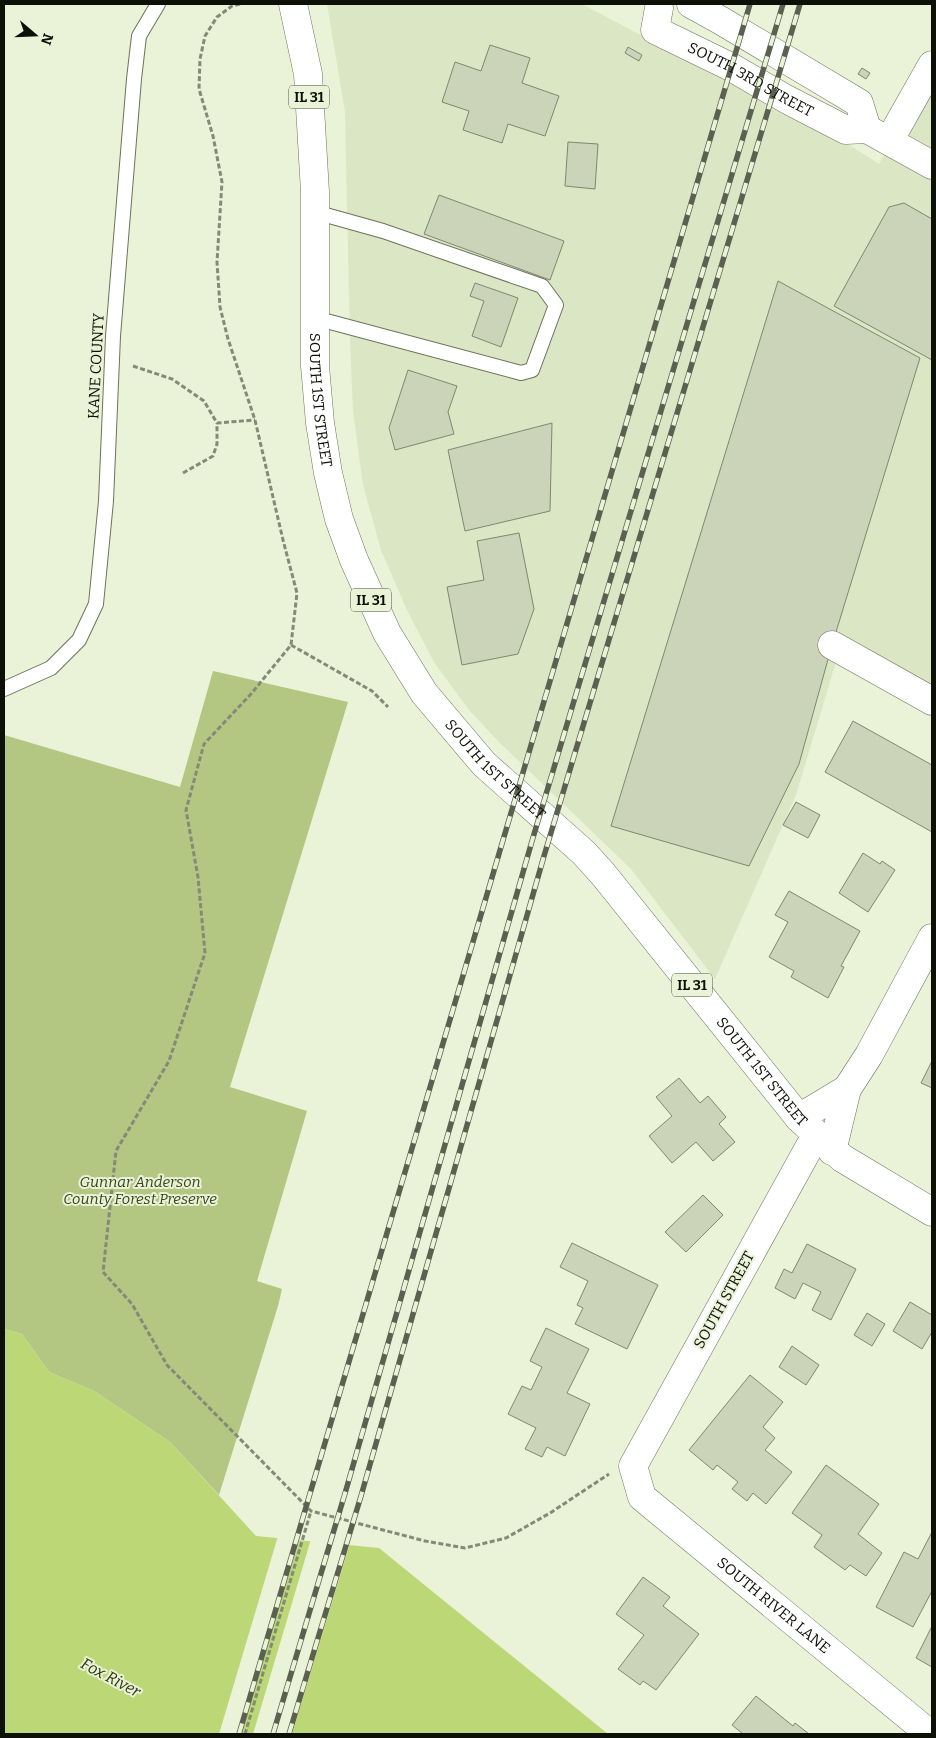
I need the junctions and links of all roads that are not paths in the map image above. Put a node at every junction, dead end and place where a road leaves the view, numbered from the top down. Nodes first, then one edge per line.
1 (158, 4) edge
2 (294, 4) edge
3 (691, 4) edge
4 (661, 5) edge
5 (932, 65) edge
6 (878, 135) junction
7 (932, 165) edge
8 (315, 202) junction
9 (315, 318) junction
10 (832, 645) dead end
11 (4, 689) edge
12 (932, 701) edge
13 (932, 938) edge
14 (847, 1089) junction
15 (816, 1135) junction
16 (932, 1212) edge
17 (624, 1469) joint
18 (930, 1734) edge

1 - 11 lane, KANE COUNTY
2 - 8 street, IL 31
3 - 6 street
4 - 6 street, SOUTH 3RD STREET
5 - 6 street
6 - 7 street, SOUTH 3RD STREET
8 - 9 street, SOUTH 1ST STREET / IL 31
8 - 9 lane
9 - 15 street, SOUTH 1ST STREET / IL 31
10 - 12 street
13 - 14 street, SOUTH STREET
14 - 15 street, SOUTH STREET
14 - 15 street, SOUTH STREET
15 - 16 street, SOUTH 1ST STREET / IL 31
15 - 17 street, SOUTH STREET
17 - 18 street, SOUTH RIVER LANE

